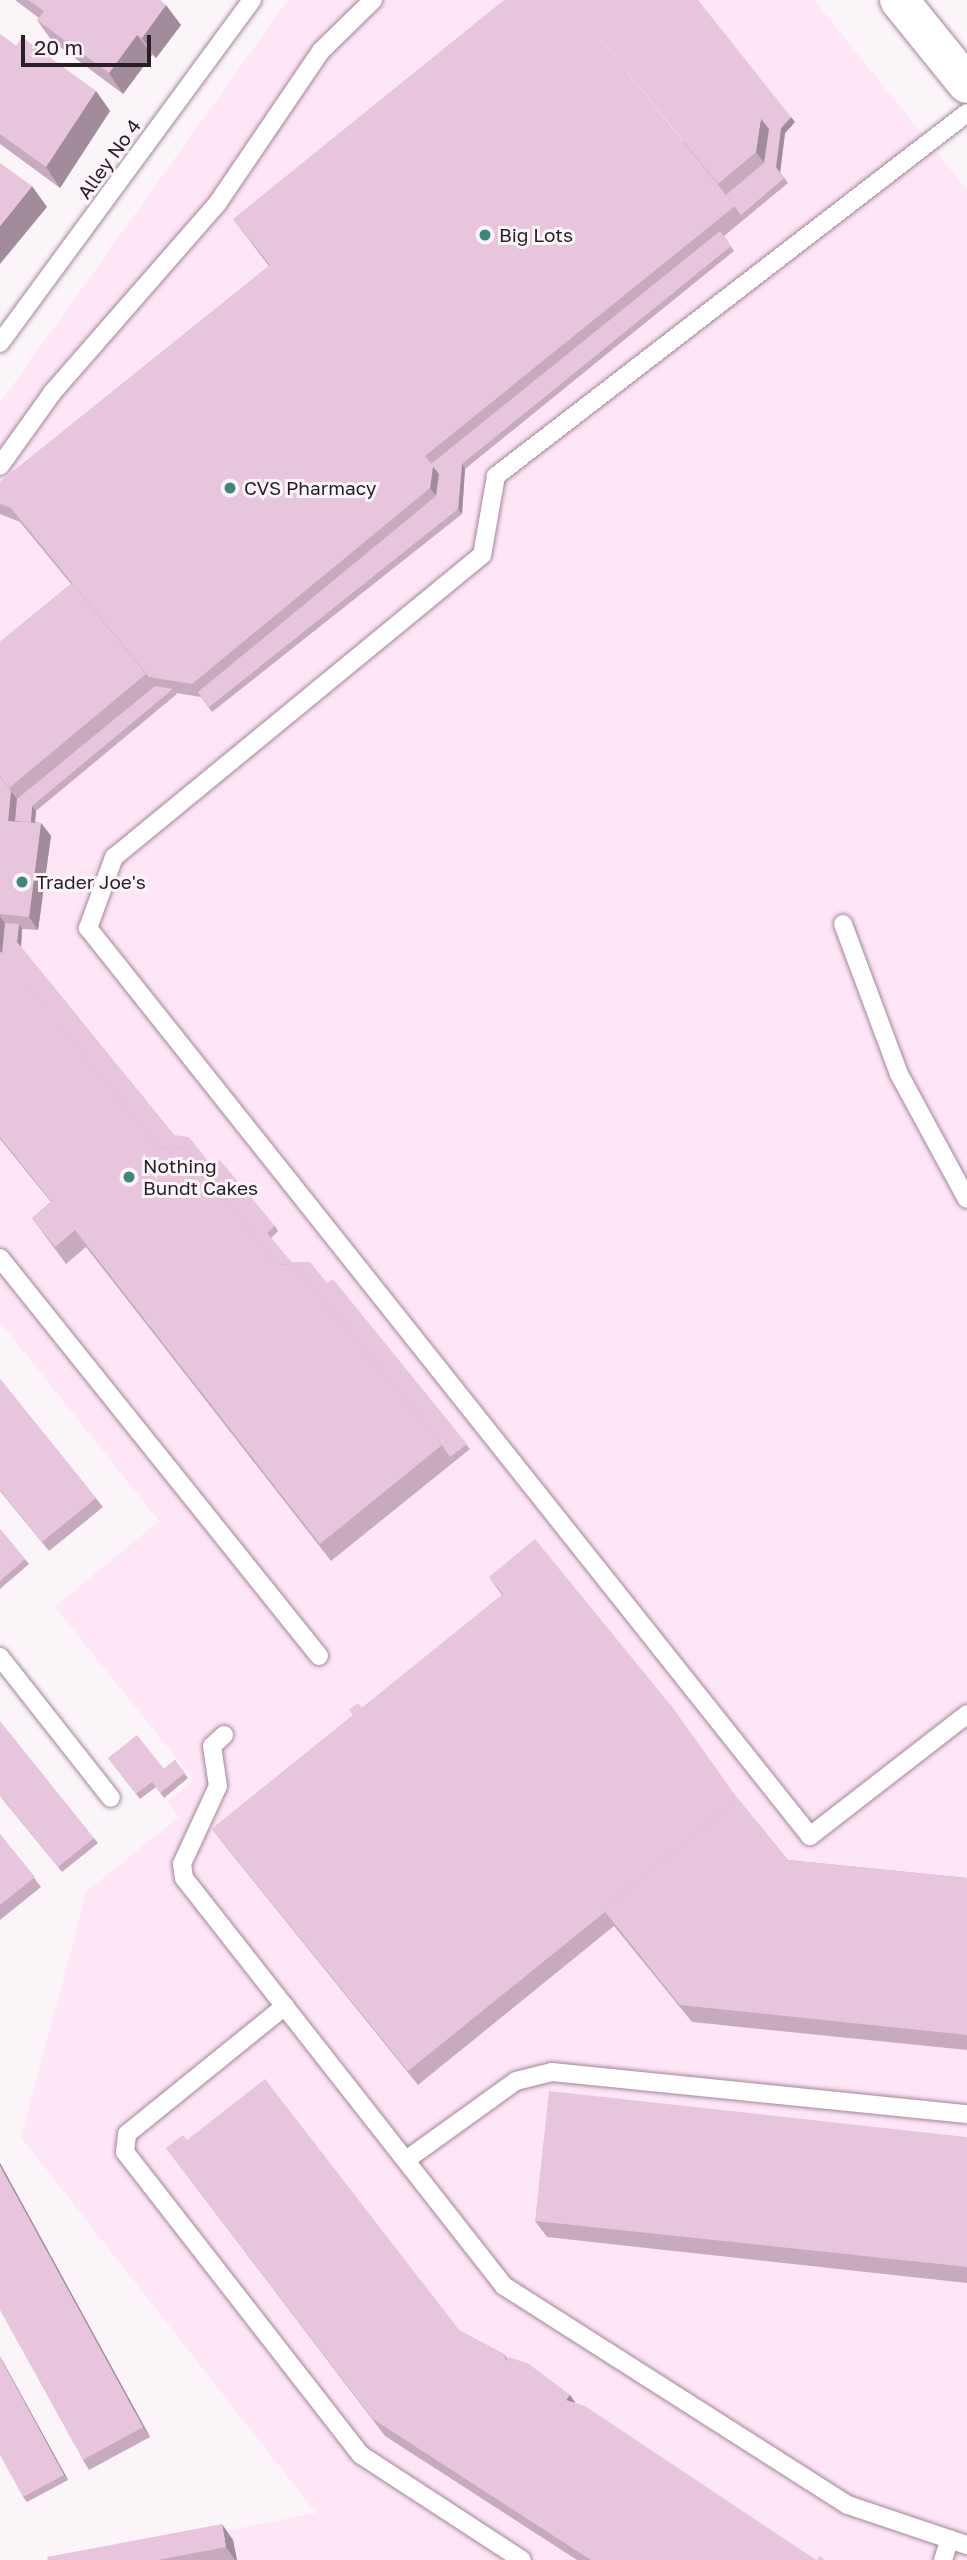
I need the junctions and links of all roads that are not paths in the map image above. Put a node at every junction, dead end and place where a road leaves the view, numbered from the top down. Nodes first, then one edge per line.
1 (252, 0) edge
2 (373, 0) edge
3 (899, 0) edge
4 (967, 83) edge
5 (967, 113) edge
6 (0, 343) edge
7 (0, 466) edge
8 (843, 924) dead end
9 (967, 1199) edge
10 (0, 1258) edge
11 (319, 1656) dead end
12 (0, 1657) edge
13 (967, 1714) edge
14 (224, 1735) dead end
15 (111, 1798) dead end
16 (285, 2006) junction
17 (967, 2114) edge
18 (406, 2160) junction
19 (958, 2542) edge
20 (522, 2560) edge
21 (943, 2560) edge

1 - 6 lane, Alley No 4
2 - 7 lane
3 - 4 main road
5 - 13 lane
8 - 9 lane
10 - 11 lane
12 - 15 lane
14 - 16 lane
16 - 18 lane
16 - 20 lane
17 - 18 lane
18 - 19 lane
19 - 21 lane

